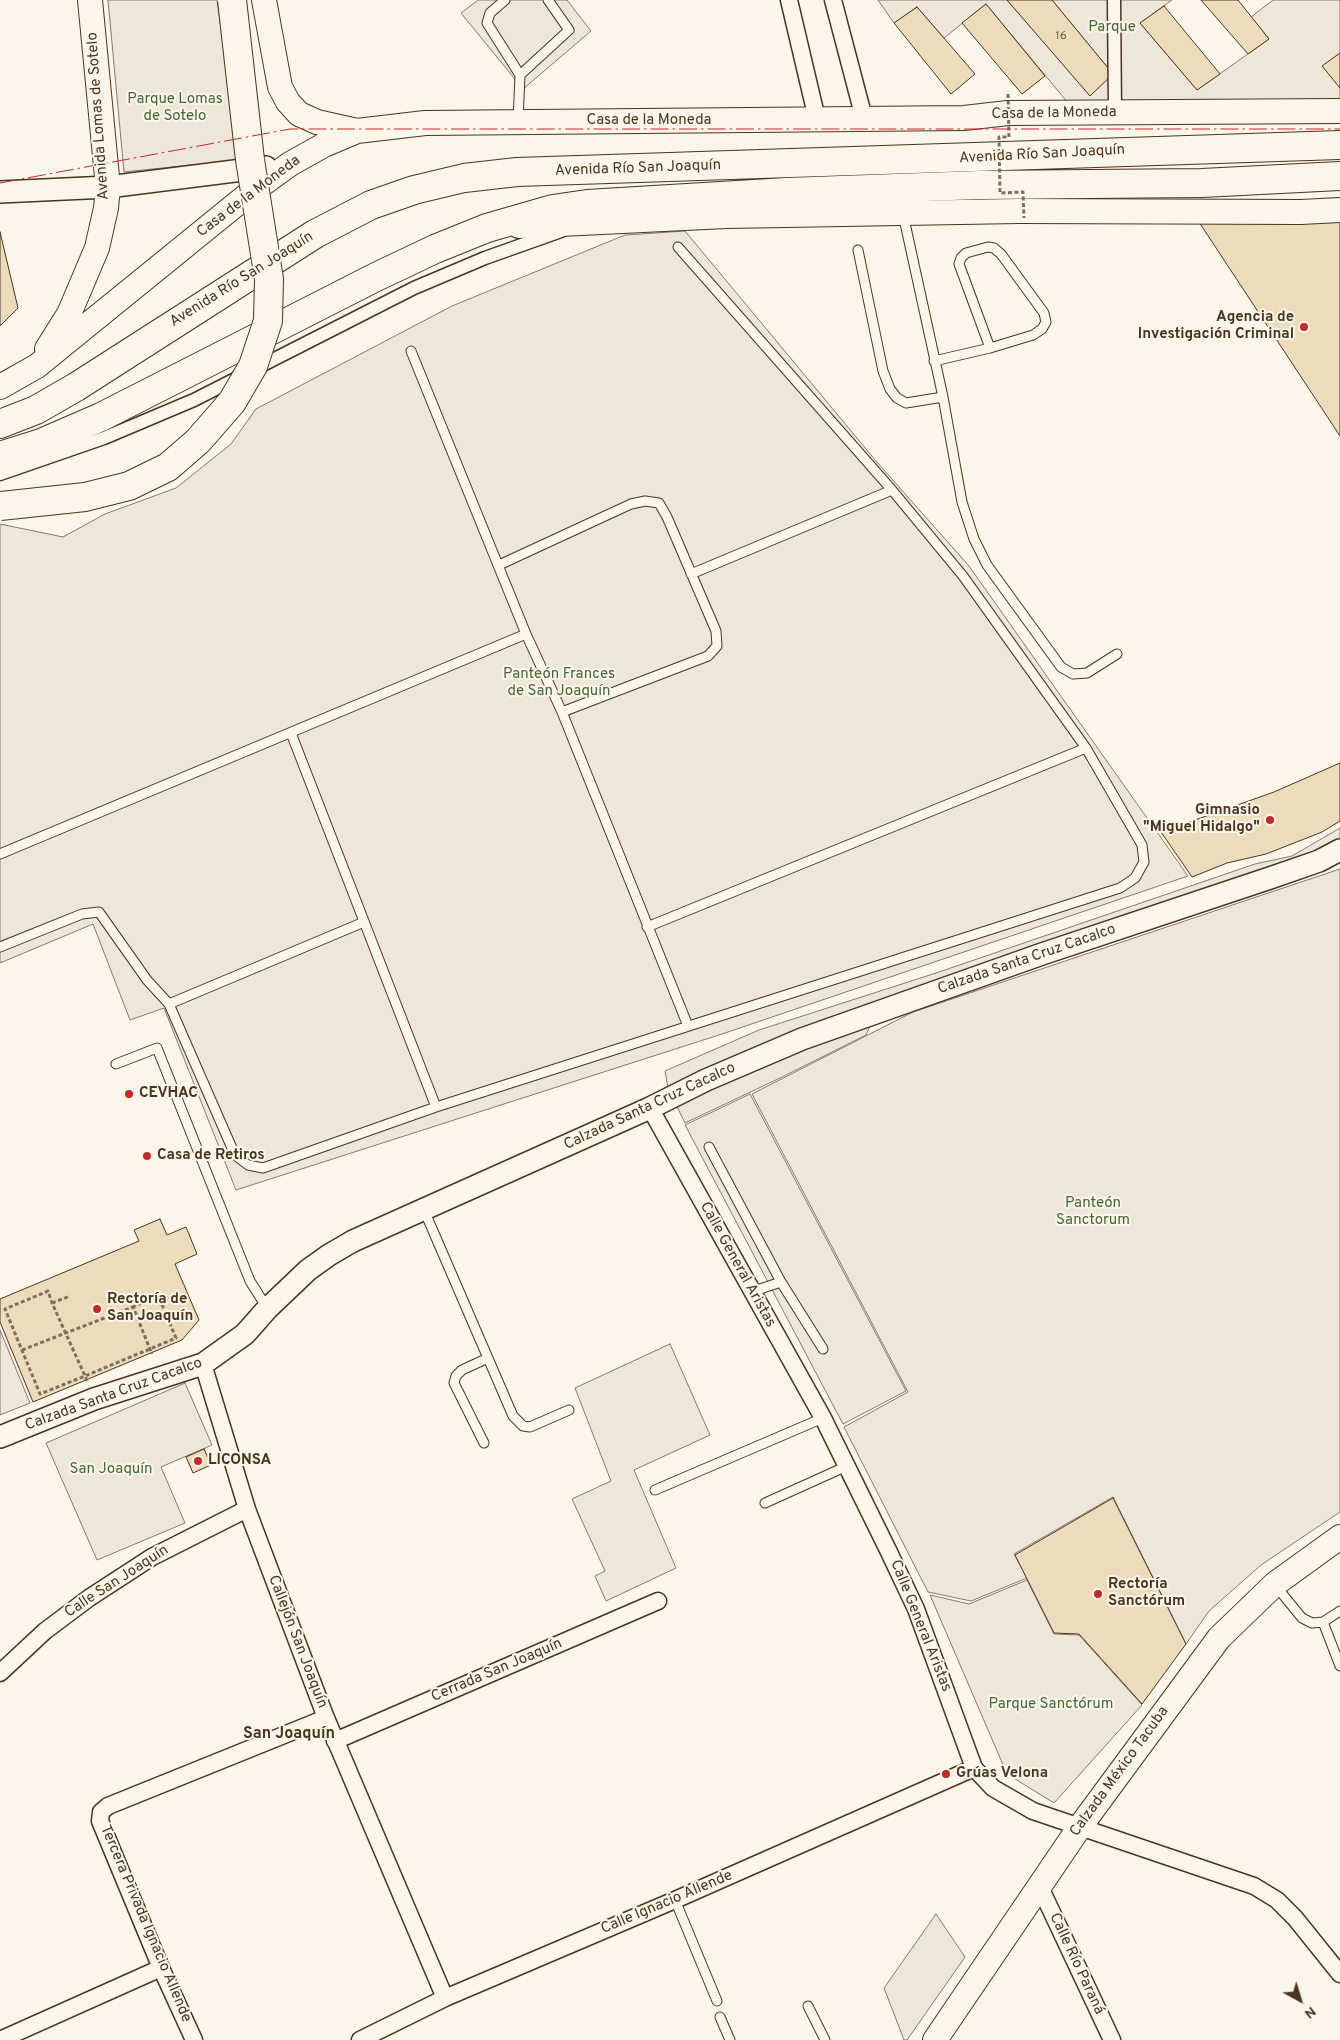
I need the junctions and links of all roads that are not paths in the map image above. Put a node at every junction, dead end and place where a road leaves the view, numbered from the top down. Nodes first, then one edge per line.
1 (90, 0) edge
2 (232, 0) edge
3 (264, 0) edge
4 (505, 0) edge
5 (548, 0) edge
6 (789, 0) edge
7 (833, 0) edge
8 (1114, 0) edge
9 (520, 75) junction
10 (1340, 111) edge
11 (1115, 112) junction
12 (864, 118) junction
13 (817, 119) junction
14 (518, 122) junction
15 (357, 131) junction
16 (1340, 145) edge
17 (290, 164) junction
18 (1340, 176) edge
19 (108, 187) junction
20 (0, 192) edge
21 (1340, 210) edge
22 (903, 214) junction
23 (589, 221) junction
24 (487, 228) junction
25 (678, 247) dead end
26 (858, 250) dead end
27 (990, 348) junction
28 (411, 351) dead end
29 (934, 361) junction
30 (38, 366) junction
31 (0, 387) edge
32 (943, 397) junction
33 (0, 424) edge
34 (0, 456) edge
35 (0, 474) edge
36 (892, 490) junction
37 (0, 506) edge
38 (499, 565) junction
39 (691, 574) junction
40 (526, 634) junction
41 (1116, 654) dead end
42 (562, 712) junction
43 (291, 732) junction
44 (1086, 748) junction
45 (1340, 850) edge
46 (0, 854) edge
47 (364, 922) junction
48 (647, 927) junction
49 (0, 947) edge
50 (169, 1004) junction
51 (688, 1026) junction
52 (116, 1064) dead end
53 (436, 1107) junction
54 (650, 1108) junction
55 (709, 1146) dead end
56 (424, 1210) junction
57 (781, 1282) junction
58 (752, 1292) junction
59 (267, 1309) junction
60 (823, 1349) dead end
61 (488, 1358) junction
62 (203, 1364) junction
63 (569, 1410) dead end
64 (823, 1418) junction
65 (0, 1437) edge
66 (484, 1443) dead end
67 (846, 1466) junction
68 (655, 1490) dead end
69 (765, 1503) dead end
70 (247, 1509) junction
71 (1340, 1537) edge
72 (1275, 1584) junction
73 (658, 1601) dead end
74 (1340, 1611) edge
75 (1323, 1622) junction
76 (1340, 1666) edge
77 (0, 1673) edge
78 (326, 1718) junction
79 (335, 1741) junction
80 (974, 1768) junction
81 (1079, 1828) junction
82 (1040, 1887) junction
83 (675, 1900) junction
84 (161, 1968) junction
85 (1340, 1974) edge
86 (445, 1998) junction
87 (717, 2001) dead end
88 (808, 2006) dead end
89 (720, 2017) dead end
90 (0, 2040) edge
91 (194, 2040) edge
92 (360, 2040) edge
93 (730, 2040) edge
94 (825, 2040) edge
95 (935, 2040) edge
96 (1112, 2040) edge

1 - 19 main road, Avenida Lomas de Sotelo
2 - 37 highway, bridge
3 - 15 main road
4 - 9 lane
5 - 9 lane
6 - 13 street
7 - 12 street
8 - 11 street
9 - 14 lane
10 - 11 main road, Casa de la Moneda
11 - 12 main road, Casa de la Moneda
12 - 13 main road, Casa de la Moneda
13 - 14 main road, Casa de la Moneda
14 - 15 main road, Casa de la Moneda
15 - 17 main road, Casa de la Moneda
16 - 33 highway, Avenida Río San Joaquín
17 - 19 street
17 - 30 main road, Casa de la Moneda
18 - 24 highway, Avenida Río San Joaquín
19 - 20 street
19 - 30 main road, Avenida Lomas de Sotelo
21 - 22 main road
22 - 23 main road
22 - 29 lane
23 - 24 main road
23 - 35 street
24 - 34 highway, Avenida Río San Joaquín
25 - 36 lane
26 - 32 lane
27 - 27 lane
27 - 29 lane
28 - 38 lane
29 - 32 lane
30 - 31 main road
32 - 41 lane
36 - 39 lane
36 - 44 lane
38 - 39 lane
38 - 40 lane
39 - 42 lane
40 - 42 lane
40 - 43 lane
42 - 48 lane
43 - 46 lane
43 - 47 lane
44 - 48 lane
44 - 51 lane
45 - 54 street, Calzada Santa Cruz Cacalco
47 - 50 lane
47 - 53 lane
48 - 51 lane
49 - 50 lane
50 - 53 lane
51 - 53 lane
52 - 59 lane
54 - 56 street, Calzada Santa Cruz Cacalco
54 - 58 street, Calle General Aristas
55 - 57 lane
56 - 59 street, Calzada Santa Cruz Cacalco
56 - 61 lane
57 - 58 lane
57 - 60 lane
58 - 64 street, Calle General Aristas
59 - 62 street, Calzada Santa Cruz Cacalco
61 - 63 lane
61 - 66 lane
62 - 65 street, Calzada Santa Cruz Cacalco
62 - 70 street, Callejón San Joaquín
64 - 67 street, Calle General Aristas
64 - 68 lane
67 - 69 lane
67 - 80 street, Calle General Aristas
70 - 77 street, Calle San Joaquín
70 - 78 street, Callejón San Joaquín
71 - 72 main road, Calzada México Tacuba
72 - 75 lane
72 - 81 main road, Calzada México Tacuba
73 - 79 street, Cerrada San Joaquín
74 - 75 lane
75 - 76 lane
78 - 79 street, Callejón San Joaquín
78 - 84 street, Tercera Privada Ignacio Allende
79 - 86 street, Callejón San Joaquín
80 - 81 street, Calle General Aristas
80 - 83 street, Calle Ignacio Allende
81 - 82 main road, Calzada México Tacuba
81 - 85 street, Calle General Aristas
82 - 95 main road, Calzada México Tacuba
82 - 96 street, Calle Río Paraná
83 - 86 street, Calle Ignacio Allende
83 - 87 lane
84 - 90 street
84 - 91 street, Tercera Privada Ignacio Allende
86 - 92 street, Calle Ignacio Allende
88 - 94 lane
89 - 93 lane

